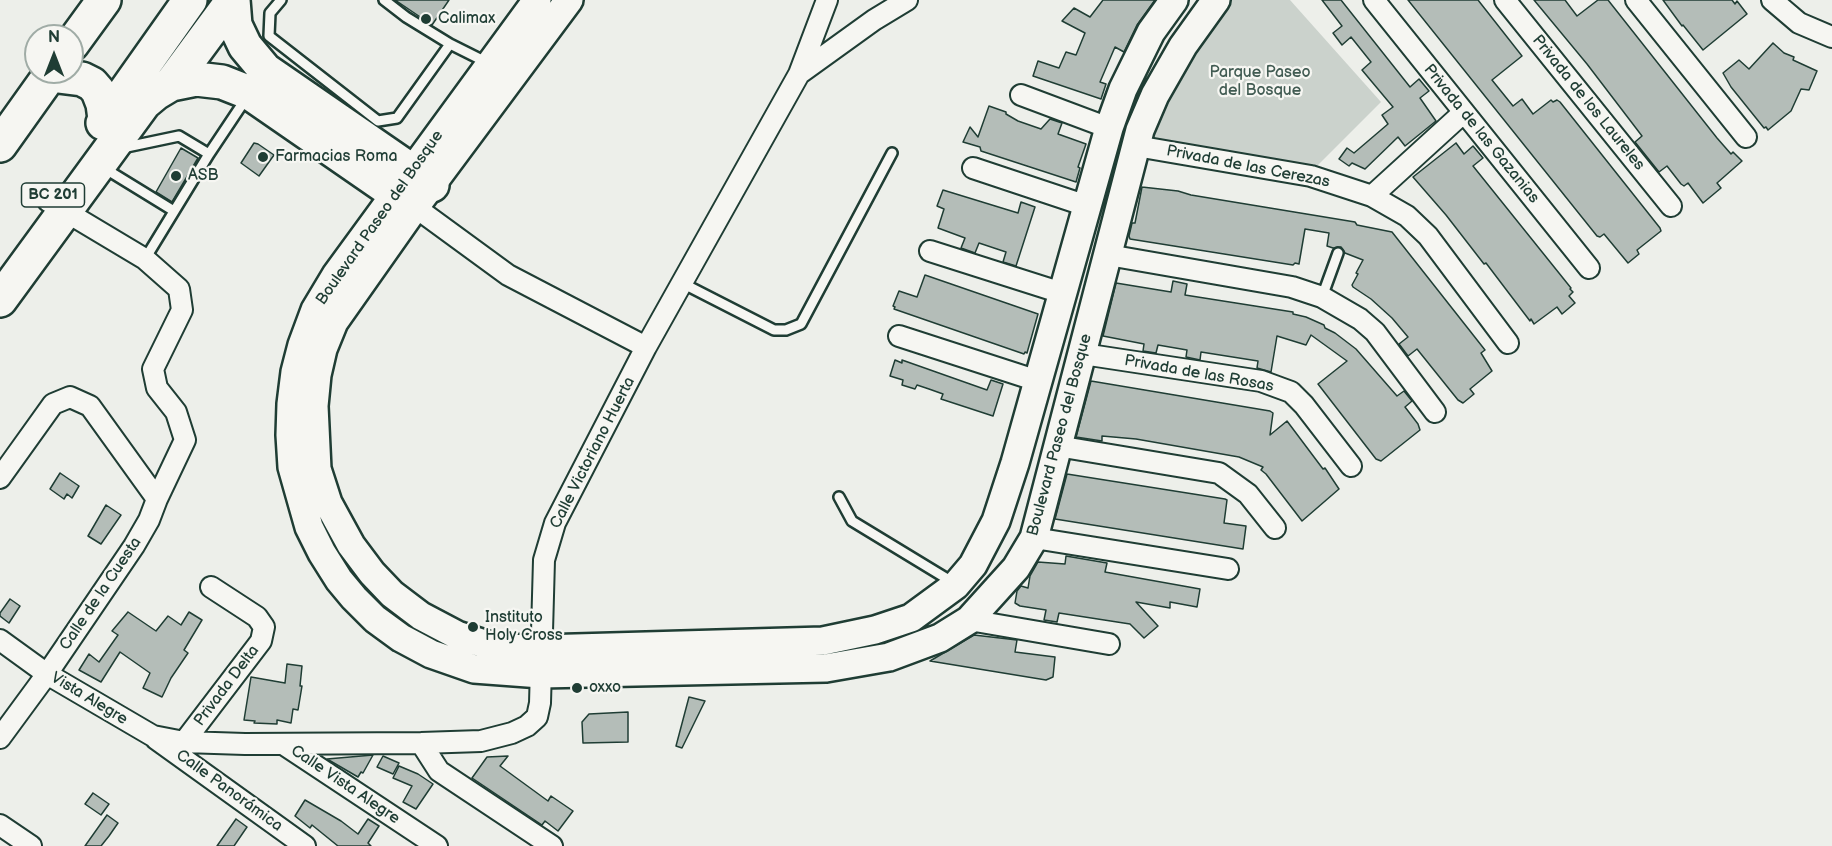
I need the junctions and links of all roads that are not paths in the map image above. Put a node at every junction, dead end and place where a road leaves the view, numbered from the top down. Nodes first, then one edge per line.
1 (104, 0) edge
2 (190, 0) edge
3 (233, 0) edge
4 (281, 0) edge
5 (384, 0) edge
6 (537, 0) edge
7 (569, 0) edge
8 (826, 0) edge
9 (907, 0) edge
10 (1174, 0) edge
11 (1191, 0) edge
12 (1216, 0) edge
13 (1374, 0) edge
14 (1505, 0) edge
15 (1636, 0) edge
16 (1772, 0) edge
17 (84, 28) edge
18 (1832, 38) edge
19 (450, 44) junction
20 (490, 64) junction
21 (799, 74) junction
22 (276, 78) junction
23 (84, 80) edge
24 (44, 84) edge
25 (171, 84) junction
26 (1021, 94) dead end
27 (1463, 113) junction
28 (1109, 128) junction
29 (1746, 137) dead end
30 (1138, 138) junction
31 (0, 145) edge
32 (105, 145) junction
33 (892, 153) dead end
34 (209, 154) junction
35 (973, 168) dead end
36 (414, 189) junction
37 (1372, 196) junction
38 (56, 206) junction
39 (1087, 206) junction
40 (1671, 206) dead end
41 (174, 211) junction
42 (930, 251) dead end
43 (1338, 253) dead end
44 (1108, 255) junction
45 (145, 259) junction
46 (1589, 268) dead end
47 (0, 271) edge
48 (682, 283) junction
49 (1062, 293) junction
50 (1322, 297) junction
51 (0, 300) edge
52 (899, 336) dead end
53 (1508, 343) dead end
54 (646, 347) junction
55 (1083, 354) junction
56 (1038, 381) junction
57 (1435, 412) dead end
58 (1057, 446) junction
59 (1351, 466) dead end
60 (0, 478) edge
61 (840, 497) dead end
62 (157, 499) junction
63 (1275, 528) dead end
64 (1034, 538) junction
65 (1228, 569) dead end
66 (956, 585) junction
67 (211, 587) dead end
68 (969, 620) junction
69 (0, 640) edge
70 (1109, 644) dead end
71 (540, 661) junction
72 (47, 674) junction
73 (153, 736) junction
74 (0, 738) edge
75 (184, 742) junction
76 (283, 744) junction
77 (421, 744) junction
78 (0, 825) edge
79 (31, 846) edge
80 (305, 846) edge
81 (437, 846) edge
82 (552, 846) edge

1 - 17 highway
2 - 32 highway, BC 201
3 - 22 highway
3 - 25 highway
4 - 22 lane
5 - 19 lane
6 - 20 street, Boulevard Paseo del Bosque
7 - 36 street, Boulevard Paseo del Bosque
8 - 21 street
9 - 21 street, Calle Victoriano Huerta
10 - 28 street, Boulevard Paseo del Bosque
11 - 30 street
12 - 30 street, Boulevard Paseo del Bosque
13 - 27 street, Privada de las Gazanias
14 - 40 street, Privada de los Laureles
15 - 29 street
16 - 18 street
19 - 20 lane
19 - 22 lane
20 - 36 street, Boulevard Paseo del Bosque
21 - 48 street, Calle Victoriano Huerta
22 - 25 highway
22 - 34 lane
22 - 36 highway
23 - 32 highway
24 - 31 highway
25 - 32 highway
26 - 28 street
27 - 37 street
27 - 46 street, Privada de las Gazanias
28 - 39 street, Boulevard Paseo del Bosque
30 - 37 street, Privada de las Cerezas
30 - 44 street, Boulevard Paseo del Bosque
32 - 34 lane
32 - 38 highway, BC 201
32 - 38 highway
32 - 41 lane
33 - 48 lane
34 - 41 lane
35 - 39 street
36 - 54 street
36 - 71 street, Boulevard Paseo del Bosque
37 - 53 street, Privada de las Cerezas
38 - 45 street
38 - 47 highway, BC 201
38 - 51 highway
39 - 49 street, Boulevard Paseo del Bosque
41 - 45 lane
42 - 49 street
43 - 50 lane
44 - 50 street
44 - 55 street, Boulevard Paseo del Bosque
45 - 62 street, Calle de la Cuesta
48 - 54 street, Calle Victoriano Huerta
49 - 56 street, Boulevard Paseo del Bosque
50 - 57 street
52 - 56 street
54 - 71 street, Calle Victoriano Huerta
55 - 58 street, Boulevard Paseo del Bosque
55 - 59 street, Privada de las Rosas
56 - 66 street, Boulevard Paseo del Bosque
58 - 63 street
58 - 64 street, Boulevard Paseo del Bosque
60 - 62 street
61 - 66 lane
62 - 72 street, Calle de la Cuesta
64 - 65 street
64 - 68 street, Boulevard Paseo del Bosque
66 - 71 street, Boulevard Paseo del Bosque
67 - 75 street, Privada Delta
68 - 70 street
68 - 71 street, Boulevard Paseo del Bosque
69 - 72 street, Vista Alegre
71 - 77 street, Calle Victoriano Huerta
72 - 73 street, Vista Alegre
72 - 74 street, Calle de la Cuesta
73 - 75 street, Vista Alegre
73 - 80 street, Calle Panorámica
75 - 76 street, Calle Victoriano Huerta
76 - 77 street, Calle Victoriano Huerta
76 - 81 street, Calle Vista Alegre
77 - 82 street
78 - 79 street

